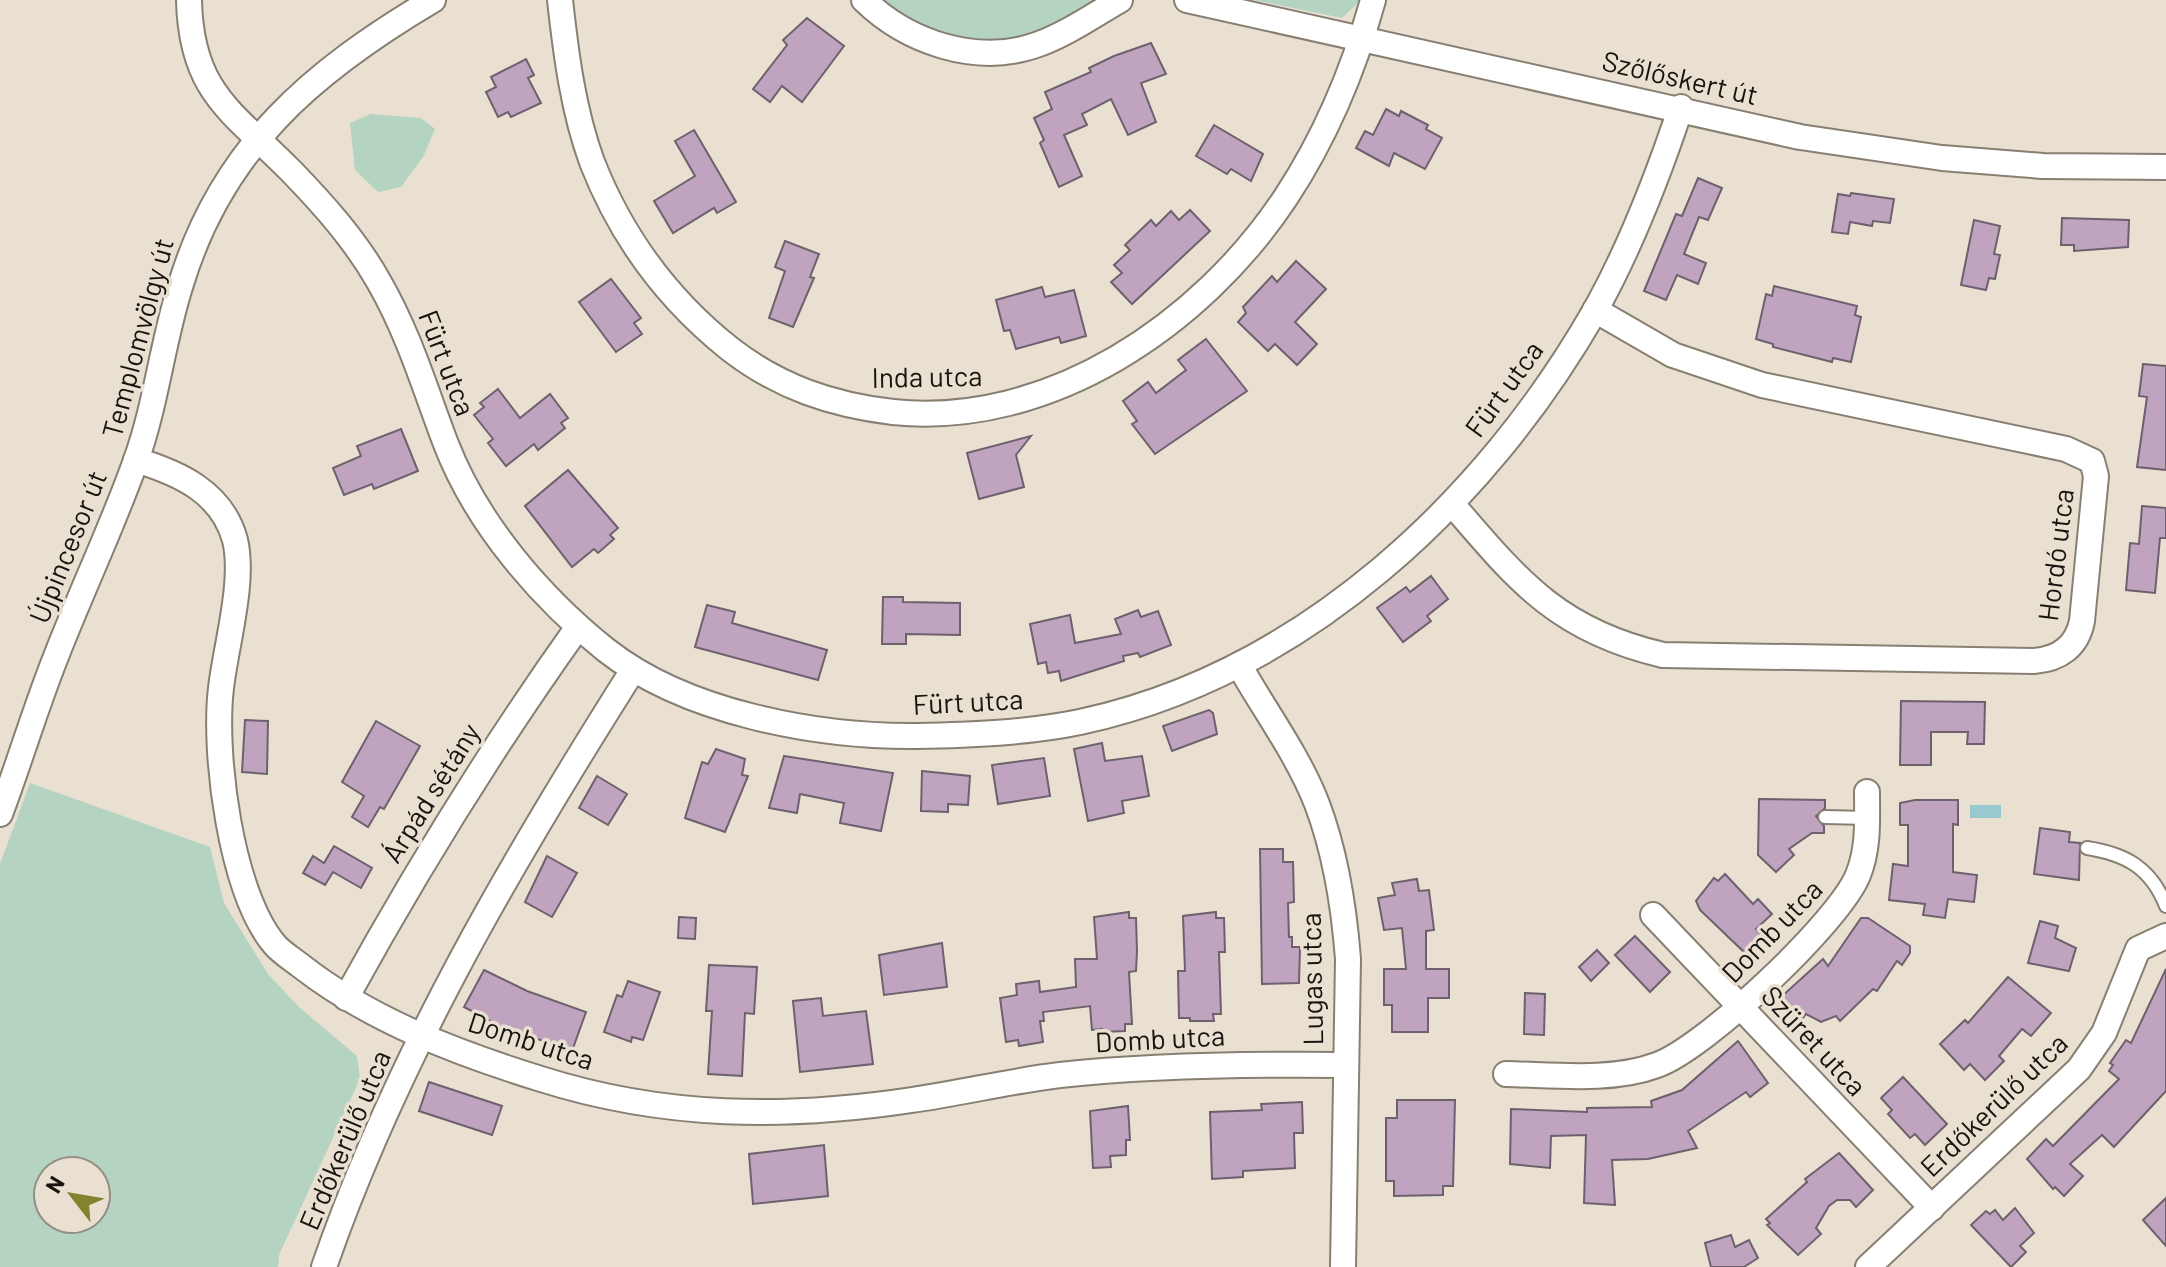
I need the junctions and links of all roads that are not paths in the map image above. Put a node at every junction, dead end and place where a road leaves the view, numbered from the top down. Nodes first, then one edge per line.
1 (189, 0) edge
2 (433, 0) edge
3 (560, 0) edge
4 (864, 0) edge
5 (1120, 0) edge
6 (1187, 0) edge
7 (1373, 0) edge
8 (1363, 38) junction
9 (1681, 107) junction
10 (256, 139) junction
11 (2166, 167) edge
12 (1595, 310) junction
13 (136, 460) junction
14 (1453, 505) junction
15 (578, 627) junction
16 (1239, 665) junction
17 (633, 670) junction
18 (1867, 792) dead end
19 (0, 814) edge
20 (1825, 817) dead end
21 (1867, 818) junction
22 (2087, 848) dead end
23 (2166, 906) edge
24 (1653, 915) dead end
25 (2166, 936) edge
26 (346, 998) junction
27 (1740, 1007) junction
28 (424, 1037) junction
29 (1343, 1065) junction
30 (1506, 1074) dead end
31 (1932, 1208) junction
32 (324, 1267) edge
33 (1343, 1267) edge
34 (1868, 1267) edge

1 - 10 street, Fürt utca
2 - 10 street, Templomvölgy út
3 - 8 street, Inda utca
4 - 5 street
6 - 8 street, Szőlőskert út
7 - 8 street, Inda utca
8 - 9 street, Szőlőskert út
9 - 11 street, Szőlőskert út
9 - 12 street, Fürt utca
10 - 13 street, Templomvölgy út
10 - 15 street, Fürt utca
12 - 14 street, Fürt utca
12 - 14 street, Hordó utca
13 - 19 street, Újpincesor út
13 - 26 street, Domb utca
14 - 16 street, Fürt utca
15 - 17 street, Fürt utca
15 - 26 street, Árpád sétány
16 - 17 street, Fürt utca
16 - 29 street, Lugas utca
17 - 28 street
18 - 21 street, Domb utca
20 - 21 lane
21 - 27 street, Domb utca
22 - 23 lane
24 - 27 street, Szüret utca
25 - 31 street, Erdőkerülő utca
26 - 28 street, Domb utca
27 - 30 street, Domb utca
27 - 31 street, Szüret utca
28 - 29 street, Domb utca
28 - 32 street, Erdőkerülő utca
29 - 33 street, Lugas utca
31 - 34 street, Erdőkerülő utca

